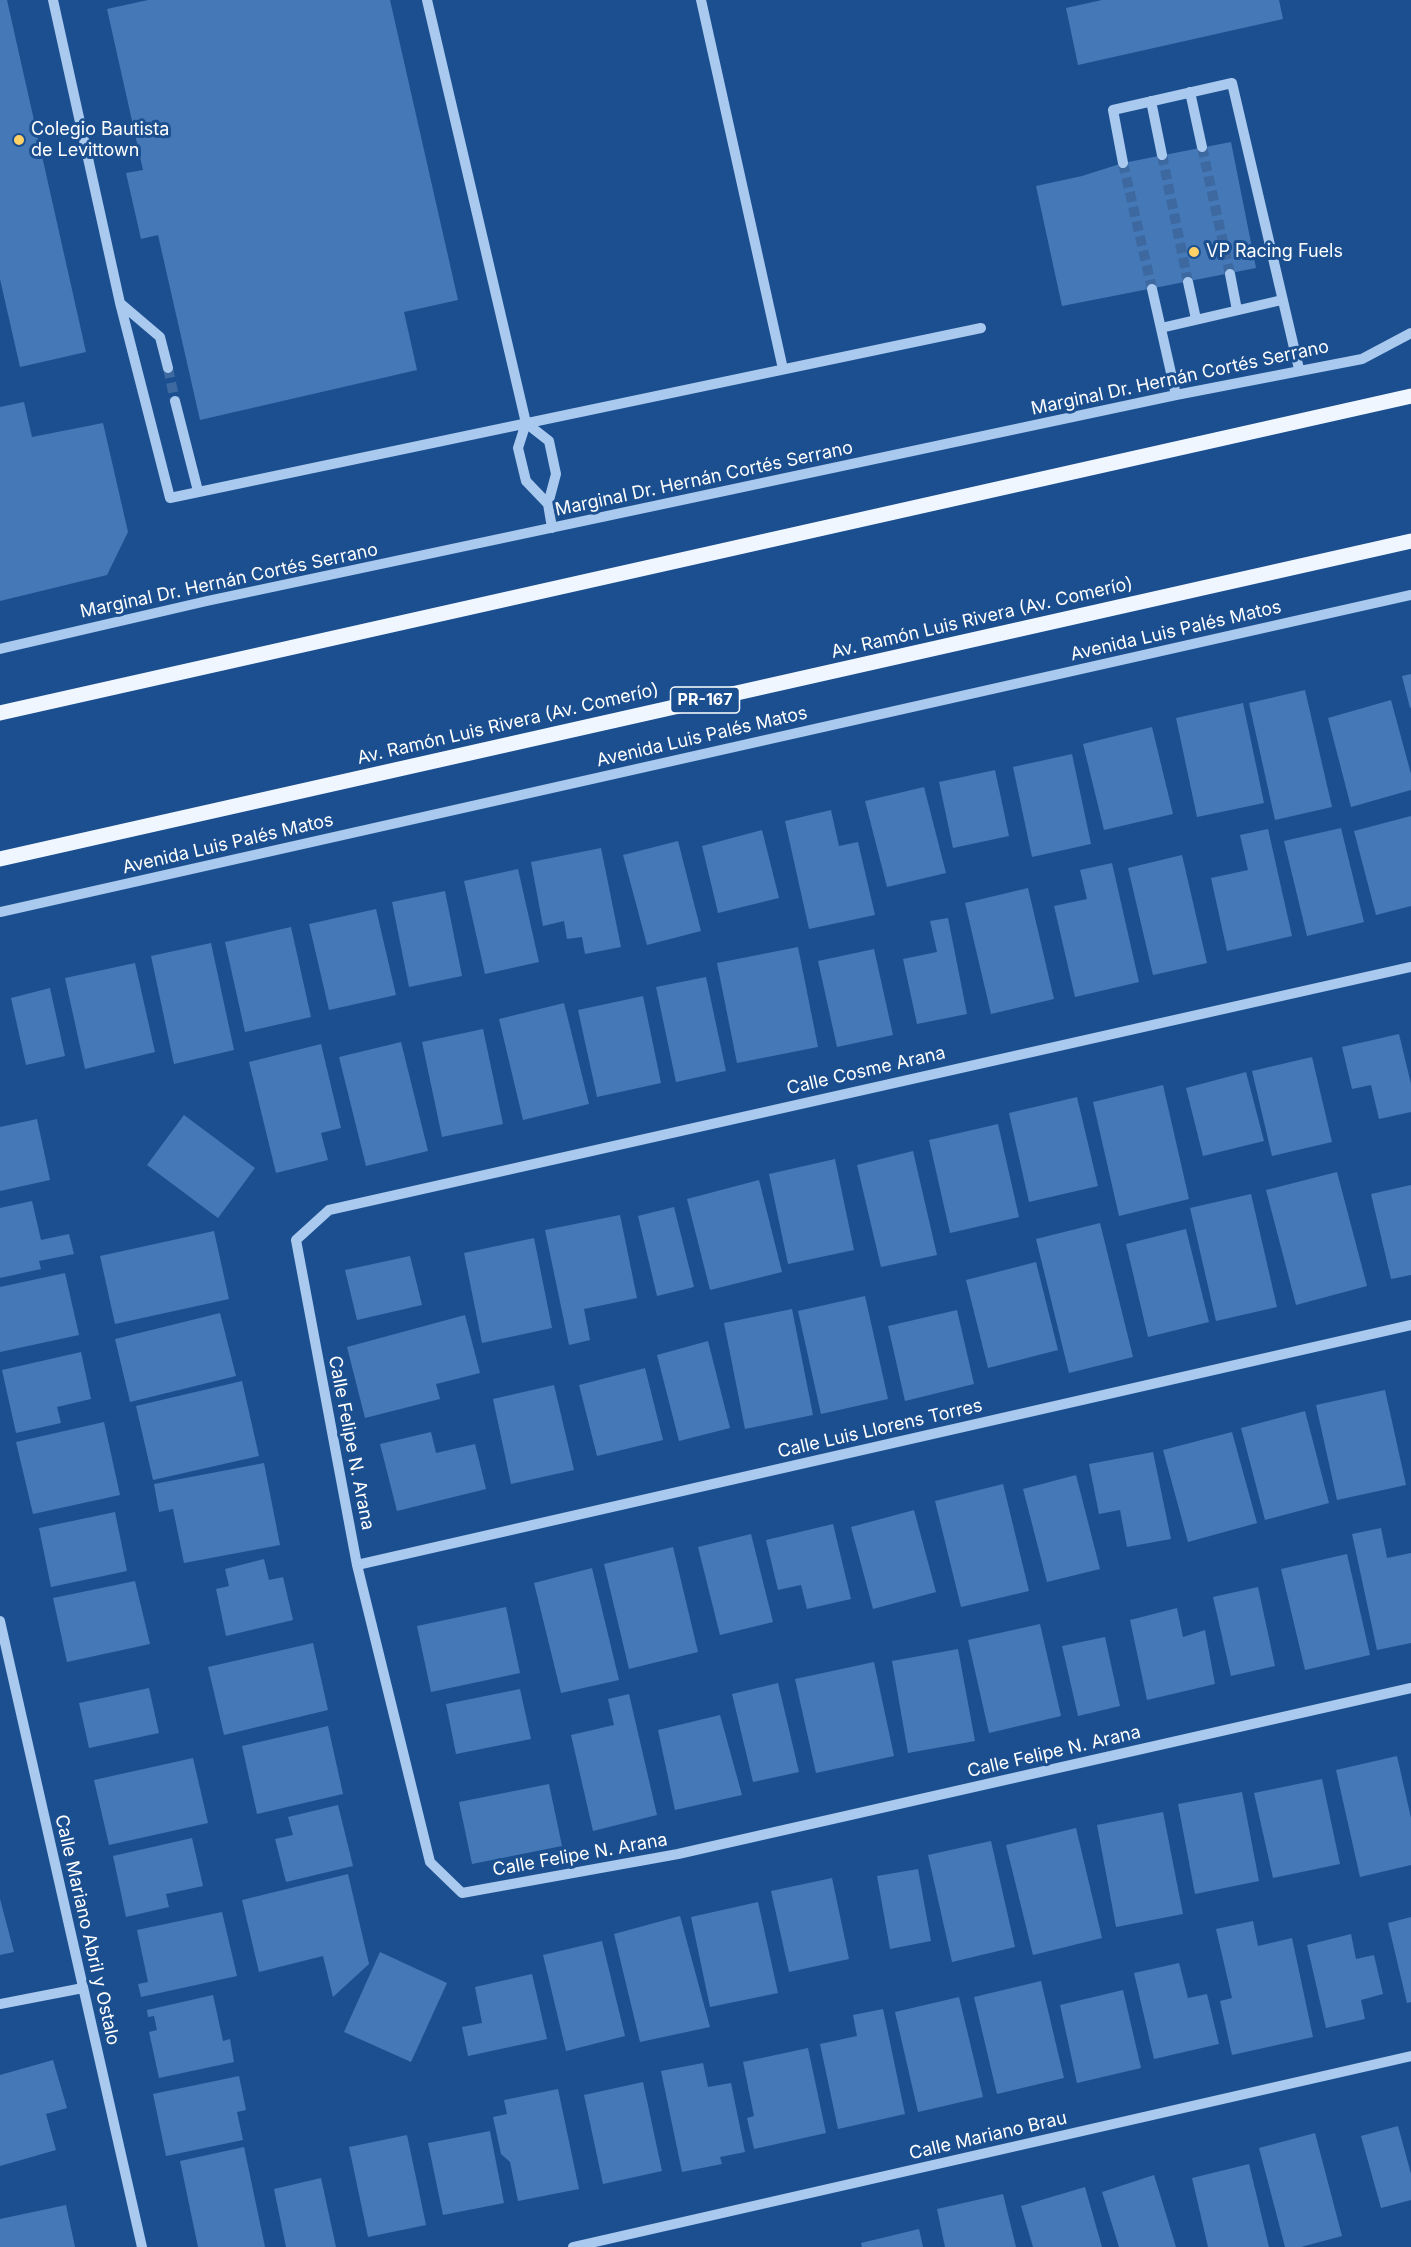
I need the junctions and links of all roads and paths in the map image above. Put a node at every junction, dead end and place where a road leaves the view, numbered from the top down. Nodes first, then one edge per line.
1 (53, 0) edge
2 (427, 0) edge
3 (701, 0) edge
4 (1190, 92) junction
5 (1151, 101) junction
6 (1202, 147) tunnel mouth
7 (1162, 155) tunnel mouth
8 (1124, 163) tunnel mouth
9 (1230, 274) tunnel mouth
10 (1188, 282) tunnel mouth
11 (1152, 289) tunnel mouth
12 (1282, 300) junction
13 (120, 303) junction
14 (1238, 310) junction
15 (1196, 319) junction
16 (981, 327) dead end
17 (1161, 327) junction
18 (1411, 333) edge
19 (168, 368) tunnel mouth
20 (783, 369) junction
21 (1299, 369) junction
22 (1176, 395) junction
23 (1411, 396) edge
24 (175, 401) tunnel mouth
25 (526, 423) junction
26 (198, 491) junction
27 (548, 504) junction
28 (552, 528) junction
29 (1411, 541) edge
30 (1411, 595) edge
31 (0, 649) edge
32 (0, 714) edge
33 (0, 859) edge
34 (0, 912) edge
35 (1411, 967) edge
36 (329, 1210) joint
37 (1411, 1325) edge
38 (357, 1565) junction
39 (0, 1621) edge
40 (1411, 1688) edge
41 (83, 1988) junction
42 (0, 2004) edge
43 (1411, 2056) edge
44 (141, 2247) edge
45 (573, 2247) edge

1 - 13 street
2 - 25 street
3 - 20 street
4 - 5 street
4 - 6 street
4 - 12 street
5 - 7 street
5 - 8 street
9 - 14 street
10 - 15 street
11 - 17 street
12 - 14 street
12 - 21 street
13 - 19 street
13 - 26 street
14 - 15 street
15 - 17 street
16 - 20 street
17 - 22 street
18 - 21 street, Marginal Dr. Hernán Cortés Serrano
20 - 25 street
21 - 22 street, Marginal Dr. Hernán Cortés Serrano
22 - 28 street, Marginal Dr. Hernán Cortés Serrano
23 - 32 main road
24 - 26 street
25 - 26 street
25 - 27 street
25 - 27 street
27 - 28 street
28 - 31 street, Marginal Dr. Hernán Cortés Serrano
29 - 33 main road, Av. Ramón Luis Rivera (Av. Comerío) / PR-167
30 - 34 street, Avenida Luis Palés Matos
35 - 36 street, Calle Cosme Arana
36 - 38 street, Calle Felipe N. Arana
37 - 38 street, Calle Luis Llorens Torres
38 - 40 street, Calle Felipe N. Arana
39 - 41 street, Calle Mariano Abril y Ostalo
41 - 42 street
41 - 44 street, Calle Mariano Abril y Ostalo
43 - 45 street, Calle Mariano Brau

